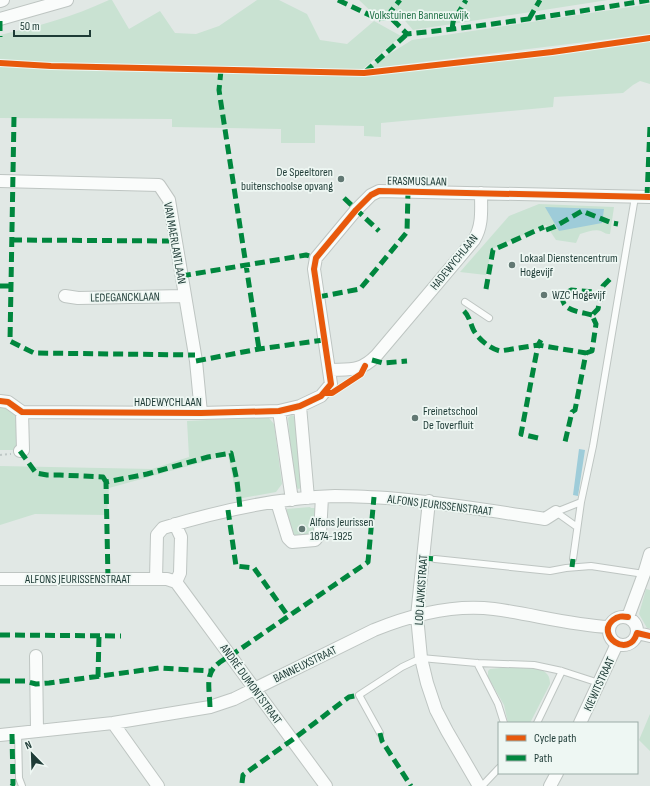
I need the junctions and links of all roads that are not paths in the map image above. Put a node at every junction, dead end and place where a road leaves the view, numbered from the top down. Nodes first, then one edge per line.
1 (67, 0) edge
2 (0, 20) edge
3 (0, 181) edge
4 (481, 193) junction
5 (635, 197) junction
6 (650, 197) edge
7 (65, 296) dead end
8 (185, 296) junction
9 (465, 302) dead end
10 (489, 318) dead end
11 (329, 370) junction
12 (332, 384) joint
13 (0, 401) edge
14 (300, 406) junction
15 (22, 412) junction
16 (279, 412) junction
17 (201, 413) junction
18 (20, 451) dead end
19 (322, 497) junction
20 (308, 498) junction
21 (292, 500) junction
22 (429, 501) junction
23 (277, 502) junction
24 (581, 502) junction
25 (556, 512) junction
26 (176, 524) junction
27 (577, 527) junction
28 (650, 554) edge
29 (435, 559) dead end
30 (573, 559) dead end
31 (644, 574) junction
32 (156, 579) junction
33 (0, 580) edge
34 (176, 582) junction
35 (417, 616) junction
36 (628, 618) junction
37 (609, 627) junction
38 (637, 633) junction
39 (650, 636) edge
40 (617, 644) junction
41 (36, 656) dead end
42 (421, 658) junction
43 (477, 663) junction
44 (562, 671) junction
45 (599, 683) junction
46 (254, 689) junction
47 (504, 722) edge
48 (537, 722) edge
49 (580, 722) edge
50 (113, 723) junction
51 (37, 731) junction
52 (18, 733) junction
53 (380, 733) dead end
54 (0, 735) edge
55 (498, 769) edge
56 (556, 774) edge
57 (22, 786) edge
58 (158, 786) edge
59 (326, 786) edge
60 (479, 786) edge
61 (482, 786) edge
62 (550, 786) edge

1 - 2 street
3 - 8 street, VAN MAERLANTLAAN
4 - 5 street, ERASMUSLAAN
4 - 11 street, HADEWYCHLAAN
4 - 11 street, ERASMUSLAAN
5 - 6 street, ERASMUSLAAN
5 - 24 lane
7 - 8 street, LEDEGANCKLAAN
8 - 17 street, VAN MAERLANTLAAN
9 - 10 lane
11 - 12 street, ERASMUSLAAN
12 - 14 street, HADEWYCHLAAN
13 - 15 street
14 - 16 street, HADEWYCHLAAN
14 - 20 street
15 - 17 street, HADEWYCHLAAN
15 - 18 street
16 - 17 street, HADEWYCHLAAN
16 - 21 street
19 - 20 street, ALFONS JEURISSENSTRAAT
19 - 22 street, ALFONS JEURISSENSTRAAT
19 - 23 street
20 - 21 street, ALFONS JEURISSENSTRAAT
21 - 23 street, ALFONS JEURISSENSTRAAT
22 - 25 street, ALFONS JEURISSENSTRAAT
22 - 35 street, LOD LAVKISTRAAT
23 - 26 street, ALFONS JEURISSENSTRAAT
24 - 25 lane
24 - 27 lane
25 - 27 lane
26 - 32 street, ALFONS JEURISSENSTRAAT
26 - 34 street
27 - 30 lane
28 - 31 street
29 - 31 lane
31 - 36 street
32 - 33 street, ALFONS JEURISSENSTRAAT
32 - 34 street, ALFONS JEURISSENSTRAAT
34 - 46 street, ANDRÉ DUMONTSTRAAT
35 - 37 street, BANNEUXSTRAAT
35 - 42 street, LOD LAVKISTRAAT
35 - 46 street, BANNEUXSTRAAT
36 - 37 street
36 - 38 street
37 - 40 street, KIEWITSTRAAT
38 - 39 street
38 - 40 street, KIEWITSTRAAT
40 - 45 street, KIEWITSTRAAT
41 - 51 street
42 - 43 lane
42 - 53 lane
42 - 60 street, LOD LAVKISTRAAT
43 - 44 lane
43 - 47 lane
44 - 45 lane
44 - 48 lane
45 - 49 street, KIEWITSTRAAT
46 - 50 street, BANNEUXSTRAAT
46 - 59 street, ANDRÉ DUMONTSTRAAT
50 - 51 street, BANNEUXSTRAAT
50 - 58 street
51 - 52 street, BANNEUXSTRAAT
52 - 54 street, BANNEUXSTRAAT
52 - 57 lane
55 - 61 lane
56 - 62 street

